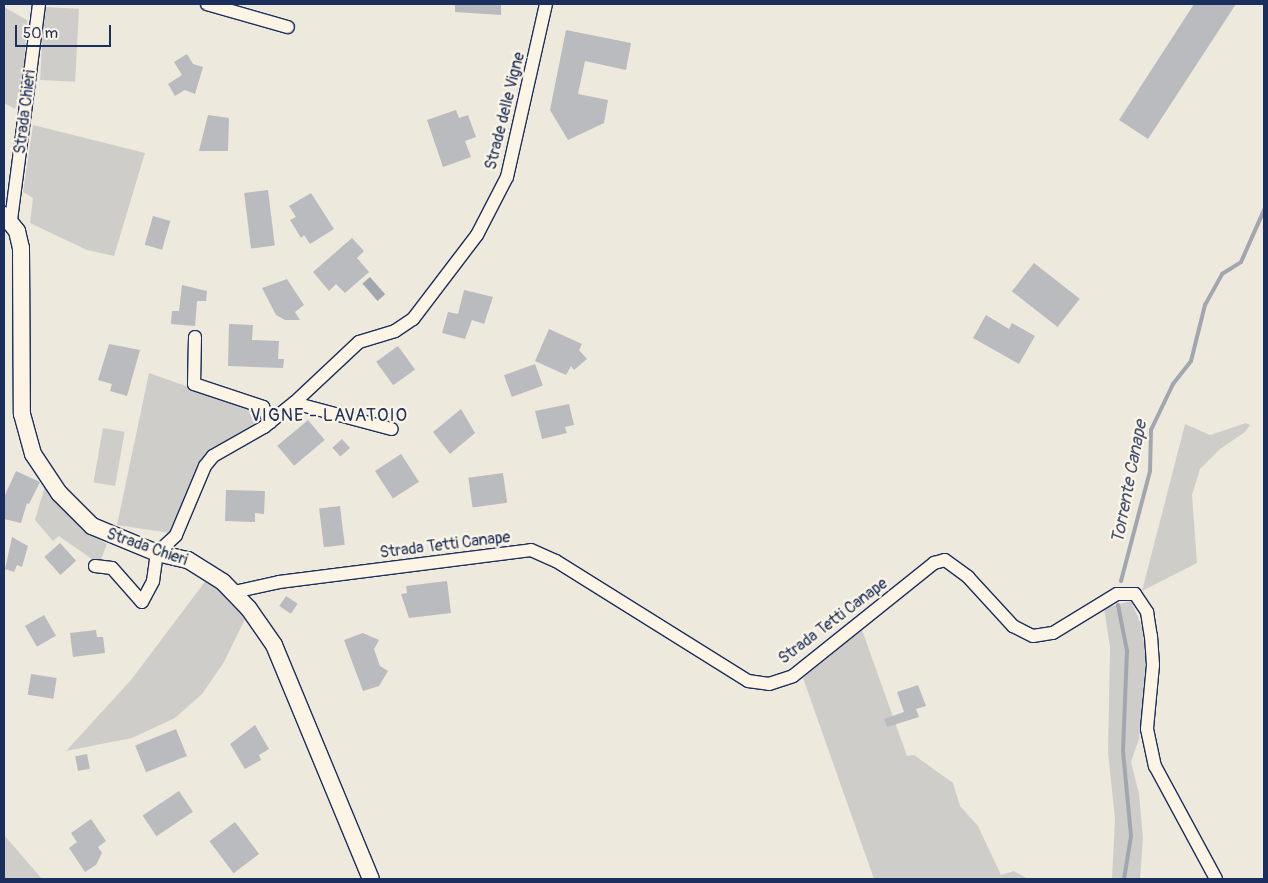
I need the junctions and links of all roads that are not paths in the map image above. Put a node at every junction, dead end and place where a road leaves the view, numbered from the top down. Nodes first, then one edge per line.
1 (39, 4) edge
2 (207, 4) edge
3 (546, 4) edge
4 (288, 27) dead end
5 (8, 217) edge
6 (195, 338) dead end
7 (294, 403) junction
8 (270, 422) junction
9 (392, 429) dead end
10 (157, 553) junction
11 (95, 566) dead end
12 (234, 592) junction
13 (371, 879) edge
14 (1216, 879) edge

1 - 5 street, Strada Chieri
2 - 4 street
3 - 7 street, Strade delle Vigne
5 - 10 main road, Strada Chieri
6 - 8 street
7 - 8 street, Strade delle Vigne
7 - 9 street
8 - 10 street, Strade delle Vigne
10 - 11 street
10 - 12 main road, Strada Chieri
12 - 13 main road, Strada Chieri
12 - 14 street, Strada Tetti Canape

